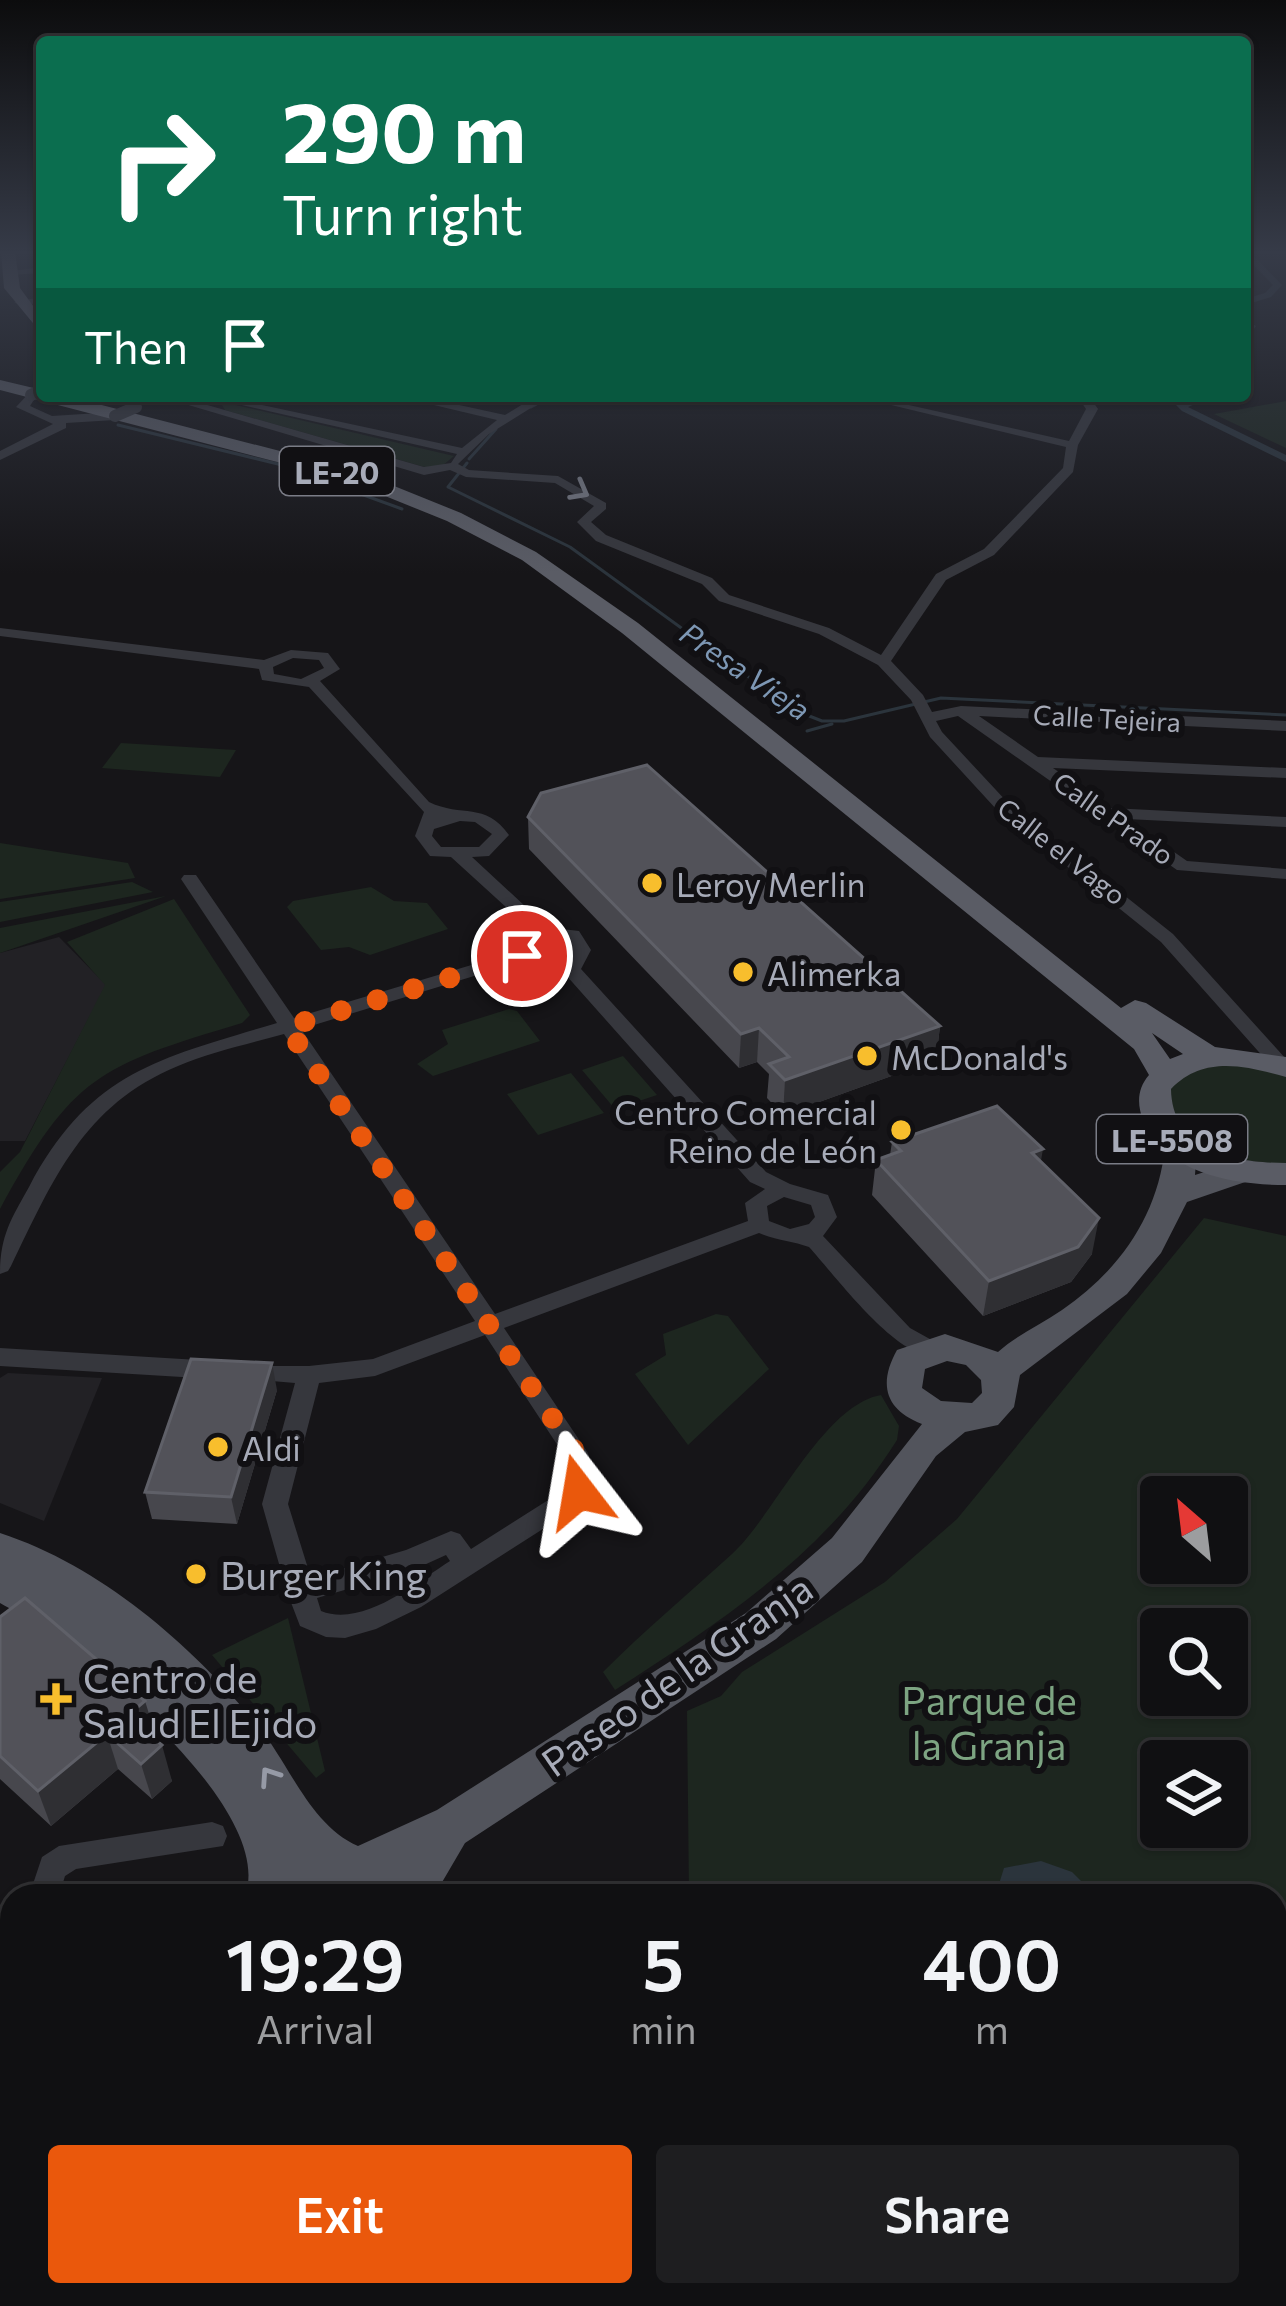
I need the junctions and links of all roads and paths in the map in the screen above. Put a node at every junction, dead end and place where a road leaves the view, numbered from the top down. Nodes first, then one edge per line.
1 (0, 382) edge
2 (36, 390) edge
3 (36, 394) edge
4 (83, 402) edge
5 (97, 402) edge
6 (140, 402) edge
7 (430, 402) edge
8 (533, 402) edge
9 (1087, 402) edge
10 (210, 403) edge
11 (895, 403) dead end
12 (38, 418) junction
13 (504, 418) junction
14 (98, 419) junction
15 (34, 435) junction
16 (1072, 445) junction
17 (465, 452) junction
18 (0, 457) edge
19 (459, 470) junction
20 (582, 576) junction
21 (602, 606) junction
22 (0, 632) edge
23 (883, 662) junction
24 (266, 665) junction
25 (313, 682) junction
26 (922, 707) junction
27 (961, 711) junction
28 (1286, 726) edge
29 (1034, 762) junction
30 (1286, 773) edge
31 (1106, 813) junction
32 (437, 818) junction
33 (1286, 822) edge
34 (480, 860) junction
35 (1286, 874) edge
36 (190, 879) dead end
37 (531, 936) junction
38 (567, 965) junction
39 (287, 1027) junction
40 (1231, 1047) junction
41 (1284, 1066) edge
42 (1164, 1075) junction
43 (1181, 1148) junction
44 (1270, 1175) edge
45 (768, 1187) junction
46 (1176, 1194) junction
47 (759, 1225) junction
48 (811, 1237) junction
49 (0, 1266) edge
50 (489, 1325) junction
51 (914, 1347) junction
52 (0, 1357) edge
53 (1000, 1360) junction
54 (309, 1375) junction
55 (933, 1426) junction
56 (0, 1550) edge
57 (459, 1553) junction
58 (0, 1582) edge
59 (300, 1592) junction
60 (454, 1825) junction
61 (212, 1837) dead end
62 (366, 1876) edge
63 (48, 1884) edge
64 (269, 1884) edge
65 (287, 1884) edge
66 (413, 1884) edge

1 - 2 highway
3 - 12 street
4 - 21 highway, LE-20
5 - 20 highway, LE-20
6 - 14 street, bridge
6 - 20 highway
7 - 13 street
8 - 13 street
9 - 16 street
10 - 17 street
10 - 19 street
11 - 16 street
12 - 14 street
12 - 15 street
13 - 17 street
14 - 15 street
14 - 21 highway
15 - 18 street
16 - 23 street
17 - 19 street
19 -> 23 street, Calle el Vago
20 - 40 highway, LE-20
21 - 42 highway, LE-20
22 - 24 street
23 - 26 street, Calle el Vago
24 - 25 street
24 - 25 street
25 - 32 street
26 - 27 street, Calle Tejeira
26 - 40 street, Calle el Vago
27 - 28 street, Calle Tejeira
27 - 29 street, Calle Prado
29 - 30 street
29 - 31 street, Calle Prado
31 - 33 street
31 - 35 street, Calle Prado
32 - 34 street
32 - 34 street
34 - 37 street
36 - 39 street
37 - 38 street
37 - 38 street
37 - 39 street
38 - 45 street
39 - 49 street
39 - 50 street
40 - 41 highway
40 - 42 highway, LE-5508
42 - 43 highway, LE-5508
43 - 44 highway, LE-5508
43 - 46 main road
44 - 46 main road
45 - 47 street
45 - 48 street
46 - 53 main road
47 - 48 street
47 - 50 street
48 - 51 street
50 - 54 street
50 - 57 street
51 - 53 main road
51 - 55 main road
52 - 54 street
53 - 55 main road
54 - 59 street
55 - 60 main road, Paseo de la Granja
62 -> 56 main road
57 - 59 street
57 - 59 street
58 - 64 main road
60 - 62 main road, Paseo de la Granja
60 - 66 main road, Paseo de la Granja
61 - 63 street
62 - 65 main road, Paseo de la Granja

